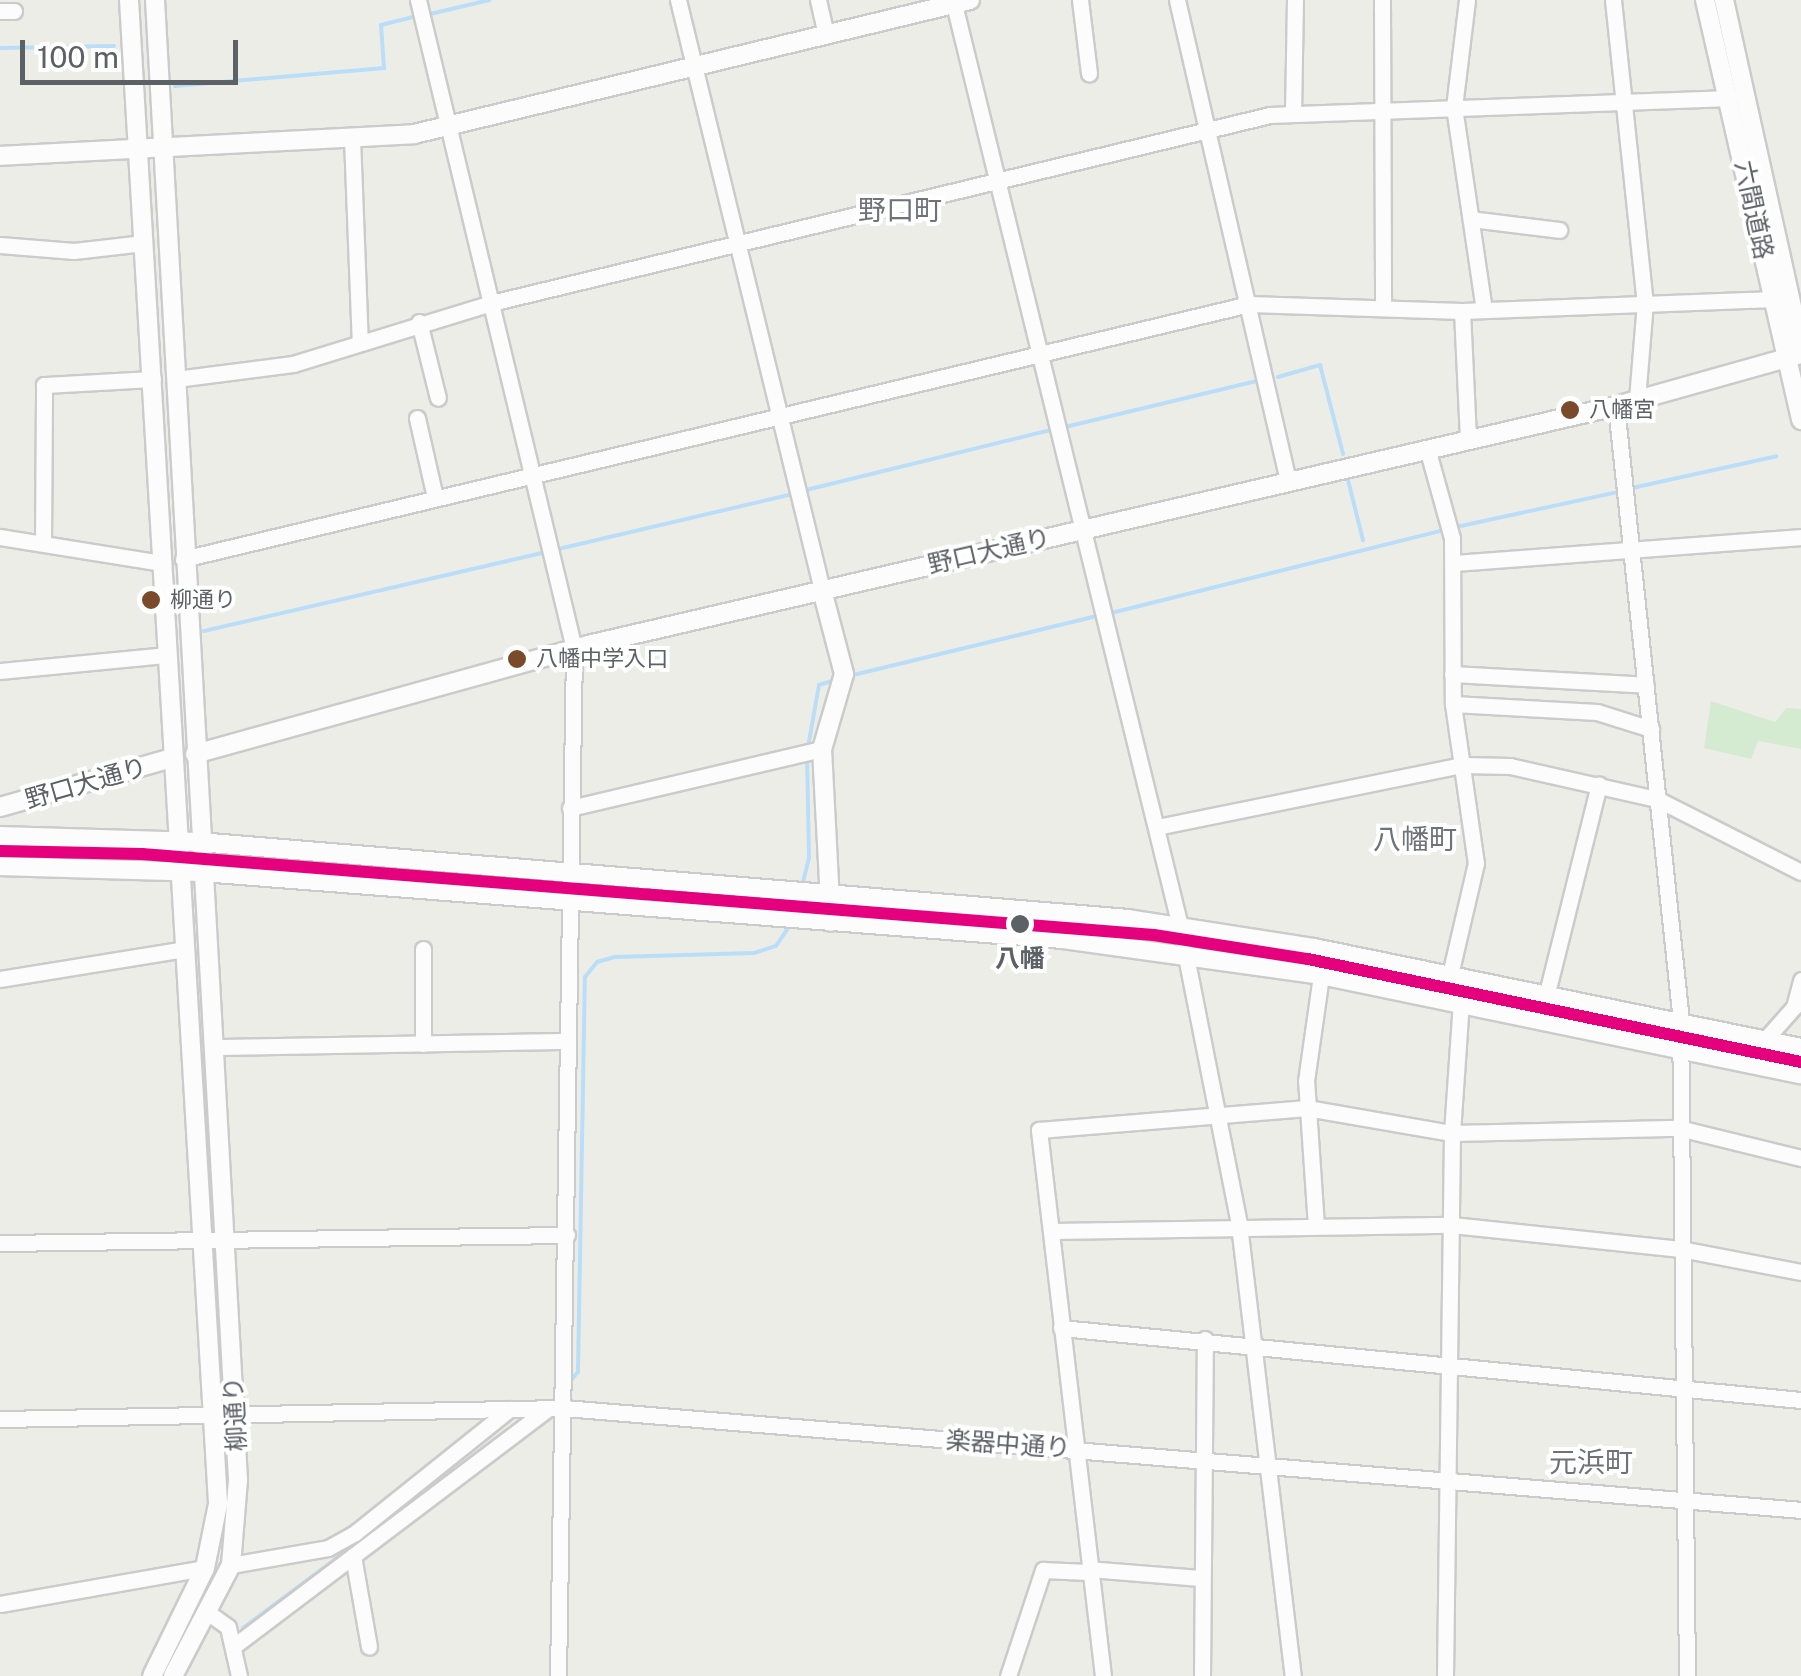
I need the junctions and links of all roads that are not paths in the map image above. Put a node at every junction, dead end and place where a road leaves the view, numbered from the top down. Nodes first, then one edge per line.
1 (129, 0) edge
2 (155, 0) edge
3 (418, 0) edge
4 (678, 0) edge
5 (818, 0) edge
6 (1080, 0) edge
7 (1177, 0) edge
8 (1295, 0) edge
9 (1382, 0) edge
10 (1467, 0) edge
11 (1613, 0) edge
12 (1705, 0) edge
13 (1724, 0) edge
14 (959, 1) edge
15 (826, 34) junction
16 (694, 66) junction
17 (1089, 73) dead end
18 (1730, 98) junction
19 (1622, 101) junction
20 (1454, 107) junction
21 (1380, 112) junction
22 (1293, 114) junction
23 (448, 126) junction
24 (1206, 128) junction
25 (352, 138) junction
26 (163, 144) junction
27 (136, 146) junction
28 (0, 156) edge
29 (997, 179) junction
30 (1470, 219) junction
31 (1559, 230) dead end
32 (736, 241) junction
33 (144, 243) junction
34 (0, 246) edge
35 (1773, 300) junction
36 (1646, 302) junction
37 (490, 303) junction
38 (1249, 304) junction
39 (1383, 307) junction
40 (1484, 309) junction
41 (1462, 310) junction
42 (419, 322) junction
43 (360, 342) junction
44 (1801, 346) edge
45 (1037, 355) junction
46 (1794, 358) edge
47 (152, 379) junction
48 (176, 379) junction
49 (438, 398) dead end
50 (1637, 399) junction
51 (1616, 406) junction
52 (780, 415) junction
53 (417, 418) dead end
54 (1801, 420) edge
55 (1468, 438) junction
56 (1427, 448) junction
57 (532, 475) junction
58 (1288, 480) junction
59 (435, 498) junction
60 (1080, 530) junction
61 (0, 536) edge
62 (1801, 537) edge
63 (44, 540) junction
64 (1633, 550) junction
65 (183, 558) junction
66 (163, 563) junction
67 (1455, 563) junction
68 (822, 590) junction
69 (574, 649) junction
70 (165, 655) junction
71 (0, 671) edge
72 (1452, 674) junction
73 (1646, 686) junction
74 (1453, 704) junction
75 (1651, 729) junction
76 (822, 749) junction
77 (195, 754) junction
78 (172, 758) junction
79 (1462, 765) junction
80 (1599, 784) junction
81 (1657, 799) junction
82 (0, 807) edge
83 (570, 808) junction
84 (1157, 827) junction
85 (0, 836) edge
86 (189, 842) junction
87 (0, 866) edge
88 (181, 871) junction
89 (202, 872) junction
90 (1801, 872) edge
91 (570, 875) junction
92 (832, 895) junction
93 (571, 902) junction
94 (831, 922) junction
95 (1180, 926) junction
96 (186, 949) junction
97 (423, 949) dead end
98 (1181, 954) junction
99 (1321, 975) junction
100 (1450, 976) junction
101 (0, 979) edge
102 (1801, 980) edge
103 (1546, 997) junction
104 (1462, 1002) junction
105 (1680, 1027) junction
106 (568, 1041) junction
107 (1763, 1042) junction
108 (423, 1044) junction
109 (1679, 1047) junction
110 (214, 1048) junction
111 (1801, 1048) edge
112 (1801, 1074) edge
113 (1307, 1108) junction
114 (1218, 1115) junction
115 (1679, 1128) junction
116 (1452, 1133) junction
117 (1801, 1158) edge
118 (1452, 1225) junction
119 (1239, 1226) junction
120 (1316, 1226) junction
121 (1053, 1231) junction
122 (566, 1235) junction
123 (203, 1241) junction
124 (225, 1241) junction
125 (0, 1244) edge
126 (1682, 1249) junction
127 (1801, 1272) edge
128 (1061, 1328) junction
129 (1205, 1339) junction
130 (1254, 1343) junction
131 (1449, 1362) junction
132 (1684, 1385) junction
133 (560, 1398) junction
134 (1801, 1400) edge
135 (510, 1410) junction
136 (235, 1415) junction
137 (213, 1416) junction
138 (0, 1418) edge
139 (1072, 1448) junction
140 (1206, 1459) junction
141 (1268, 1464) junction
142 (1447, 1481) junction
143 (1688, 1500) junction
144 (1801, 1510) edge
145 (353, 1556) junction
146 (231, 1565) junction
147 (205, 1568) junction
148 (1088, 1571) junction
149 (1200, 1578) junction
150 (0, 1604) edge
151 (210, 1614) junction
152 (234, 1646) junction
153 (368, 1648) dead end
154 (152, 1676) edge
155 (173, 1676) edge
156 (239, 1676) edge
157 (558, 1676) edge
158 (1008, 1676) edge
159 (1103, 1676) edge
160 (1202, 1676) edge
161 (1293, 1676) edge
162 (1445, 1676) edge
163 (1688, 1676) edge

1 - 27 street, 柳通り
2 - 26 street, 柳通り
3 - 23 street
4 - 16 street
5 - 15 street
6 - 17 street
7 - 24 street
8 - 22 street
9 - 21 street
10 - 20 street
11 - 19 street
12 - 18 street, 六間道路
13 - 44 street, 六間道路
14 - 15 street
14 - 29 street
15 - 16 street
16 - 23 street
16 - 32 street
18 - 19 street
18 - 35 street, 六間道路
19 - 20 street
19 - 36 street
20 - 21 street
20 - 30 street
21 - 22 street
21 - 39 street
22 - 24 street
23 - 25 street
23 - 37 street
24 - 29 street
24 - 38 street
25 - 26 street
25 - 43 street
26 - 27 street
26 - 48 street, 柳通り
27 - 28 street
27 - 33 street, 柳通り
29 - 32 street
29 - 45 street
30 - 31 street
30 - 40 street
32 - 37 street
32 - 52 street
33 - 34 street
33 - 47 street, 柳通り
35 - 36 street
35 - 46 street, 六間道路
36 - 40 street
36 - 50 street
37 - 42 street
37 - 57 street
38 - 39 street
38 - 45 street
38 - 58 street
39 - 41 street
40 - 41 street
41 - 55 street
42 - 43 street
42 - 49 street
43 - 48 street
45 - 52 street
45 - 60 street
46 - 50 street, 野口大通り
46 - 54 street, 六間道路
47 - 63 street
47 - 66 street, 柳通り
48 - 65 street, 柳通り
50 - 51 street, 野口大通り
51 - 55 street, 野口大通り
51 - 64 street
52 - 57 street
52 - 68 street
53 - 59 street
55 - 56 street, 野口大通り
56 - 58 street, 野口大通り
56 - 67 street
57 - 59 street
57 - 69 street
58 - 60 street, 野口大通り
59 - 65 street
60 - 68 street, 野口大通り
60 - 84 street
61 - 63 street
62 - 64 street
63 - 66 street
64 - 67 street
64 - 73 street
65 - 77 street, 柳通り
66 - 70 street, 柳通り
67 - 72 street
68 - 69 street, 野口大通り
68 - 76 street
69 - 77 street, 野口大通り
69 - 83 street
70 - 71 street
70 - 78 street, 柳通り
72 - 73 street
72 - 74 street
73 - 75 street
74 - 75 street
74 - 79 street
75 - 81 street
76 - 83 street
76 - 92 street
77 - 86 street, 柳通り
78 - 82 street, 野口大通り
78 - 86 street, 柳通り
79 - 80 street
79 - 84 street
79 - 100 street
80 - 81 street
80 - 103 street
81 - 90 street
81 - 105 street
83 - 91 street
84 - 95 street
85 - 86 street
86 - 88 street, 柳通り
86 - 89 street, 柳通り
86 - 91 street
87 - 88 street
88 - 89 street
88 - 96 street, 柳通り
89 - 93 street
89 - 110 street, 柳通り
91 - 92 street
91 - 93 street
92 - 94 street
92 - 95 street
93 - 94 street
93 - 106 street
94 - 98 street
95 - 98 street
95 - 100 street
96 - 101 street
96 - 123 street, 柳通り
97 - 108 street
98 - 99 street
98 - 114 street
99 - 104 street
99 - 113 street
100 - 103 street
102 - 107 street
103 - 105 street
104 - 109 street
104 - 116 street
105 - 107 street
105 - 109 street
106 - 108 street
106 - 122 street
107 - 111 street
108 - 110 street
109 - 112 street
109 - 115 street
110 - 124 street, 柳通り
113 - 114 street
113 - 116 street
113 - 120 street
114 - 119 street
114 - 121 street
115 - 116 street
115 - 117 street
115 - 126 street
116 - 118 street
118 - 120 street
118 - 126 street
118 - 131 street
119 - 120 street
119 - 121 street
119 - 130 street
121 - 128 street
122 - 124 street
122 - 133 street
123 - 124 street
123 - 125 street
123 - 137 street, 柳通り
124 - 136 street, 柳通り
126 - 127 street
126 - 132 street
128 - 129 street
128 - 139 street
129 - 130 street
129 - 140 street
130 - 131 street
130 - 141 street
131 - 132 street
131 - 142 street
132 - 134 street
132 - 143 street
133 - 135 street, 楽器中通り
133 - 139 street, 楽器中通り
133 - 145 street
133 - 157 street
135 - 136 street, 楽器中通り
135 - 146 street
136 - 137 street, 楽器中通り
136 - 146 street, 柳通り
137 - 138 street, 楽器中通り
137 - 147 street, 柳通り
139 - 140 street, 楽器中通り
139 - 148 street
140 - 141 street, 楽器中通り
140 - 149 street
141 - 142 street, 楽器中通り
141 - 161 street
142 - 143 street, 楽器中通り
142 - 162 street
143 - 144 street, 楽器中通り
143 - 163 street
145 - 152 street
145 - 153 street
146 - 151 street, 柳通り
147 - 150 street
147 - 154 street, 柳通り
148 - 149 street
148 - 158 street
148 - 159 street
149 - 160 street
151 - 152 street
151 - 155 street, 柳通り
152 - 156 street

